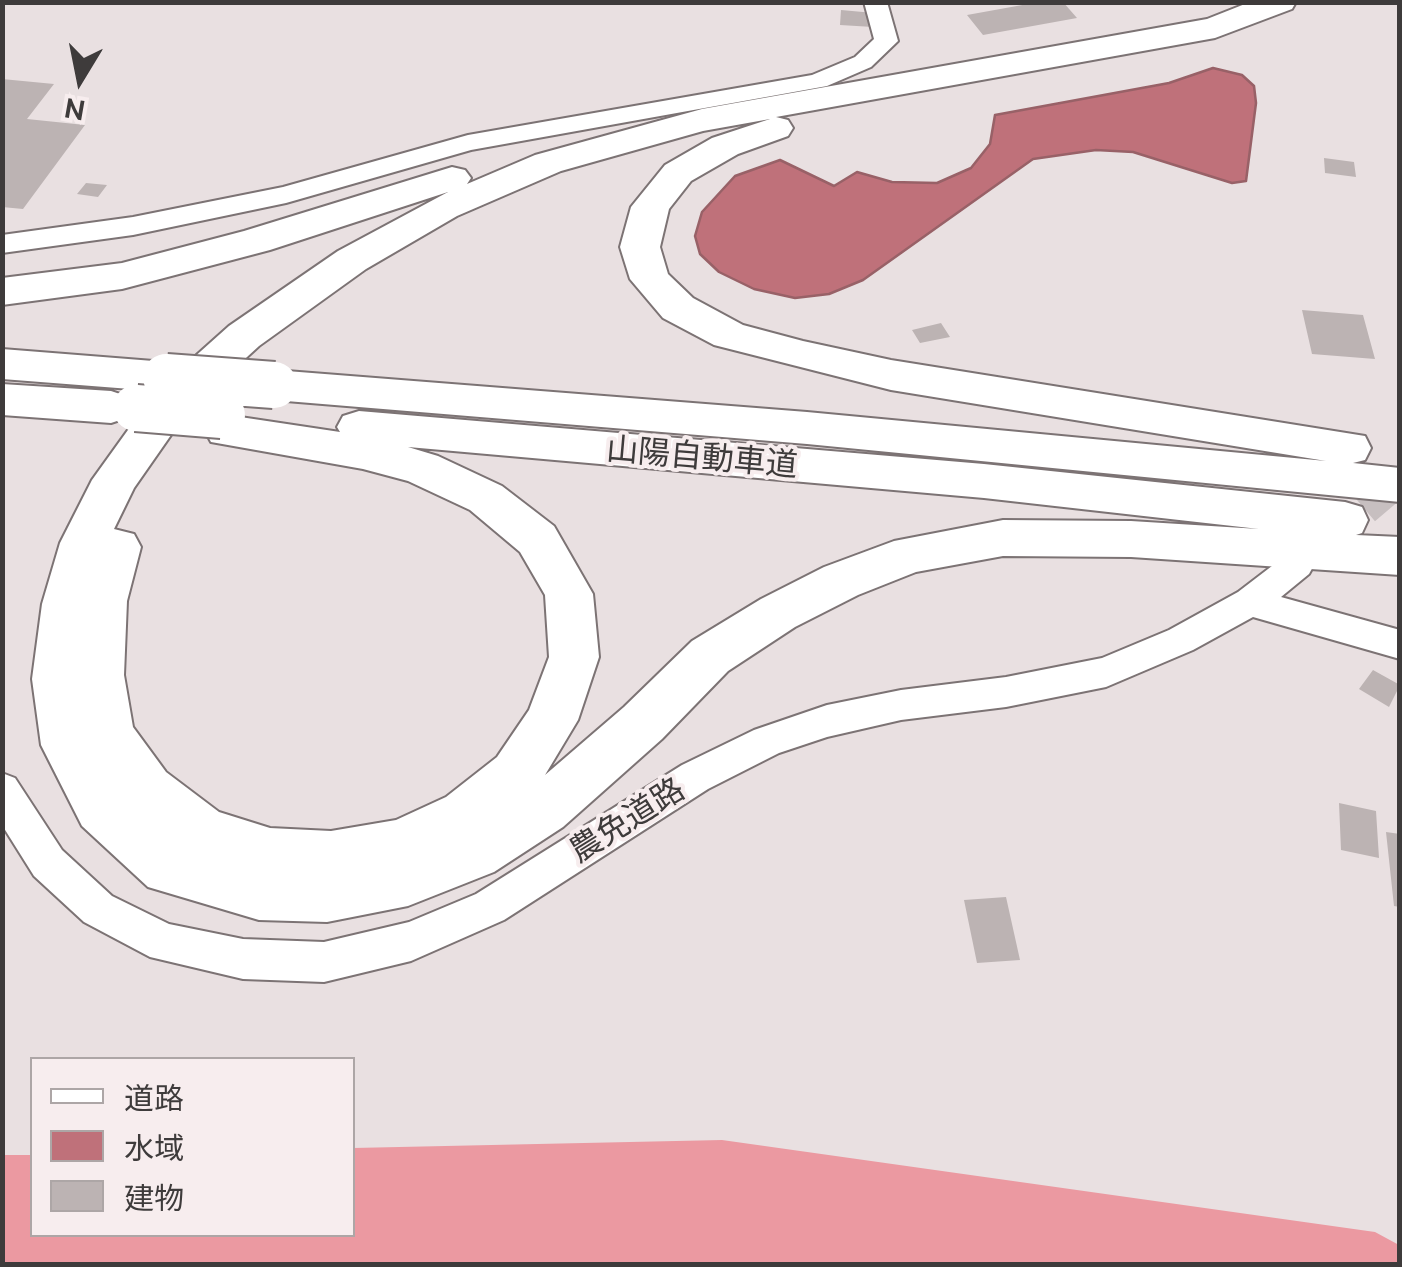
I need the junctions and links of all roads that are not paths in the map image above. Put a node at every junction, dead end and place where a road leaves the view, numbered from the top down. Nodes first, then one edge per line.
1 (875, 2) edge
2 (1280, 2) edge
3 (1317, 2) edge
4 (804, 118) junction
5 (630, 138) junction
6 (2, 244) edge
7 (2, 292) edge
8 (2, 364) edge
9 (2, 400) edge
10 (232, 424) junction
11 (1400, 456) edge
12 (1400, 484) edge
13 (1400, 526) edge
14 (1400, 556) edge
15 (1298, 565) tunnel mouth
16 (1250, 602) junction
17 (1400, 645) edge
18 (2, 790) edge

1 - 6 street
2 - 5 highway
3 - 4 highway
4 - 10 highway
4 - 11 highway
5 - 7 highway
5 - 14 highway
8 - 12 highway, 山陽自動車道, bridge
9 - 10 highway, bridge
10 - 13 highway, 山陽自動車道
15 - 16 street, 農免道路
16 - 17 street
16 - 18 street, 農免道路

